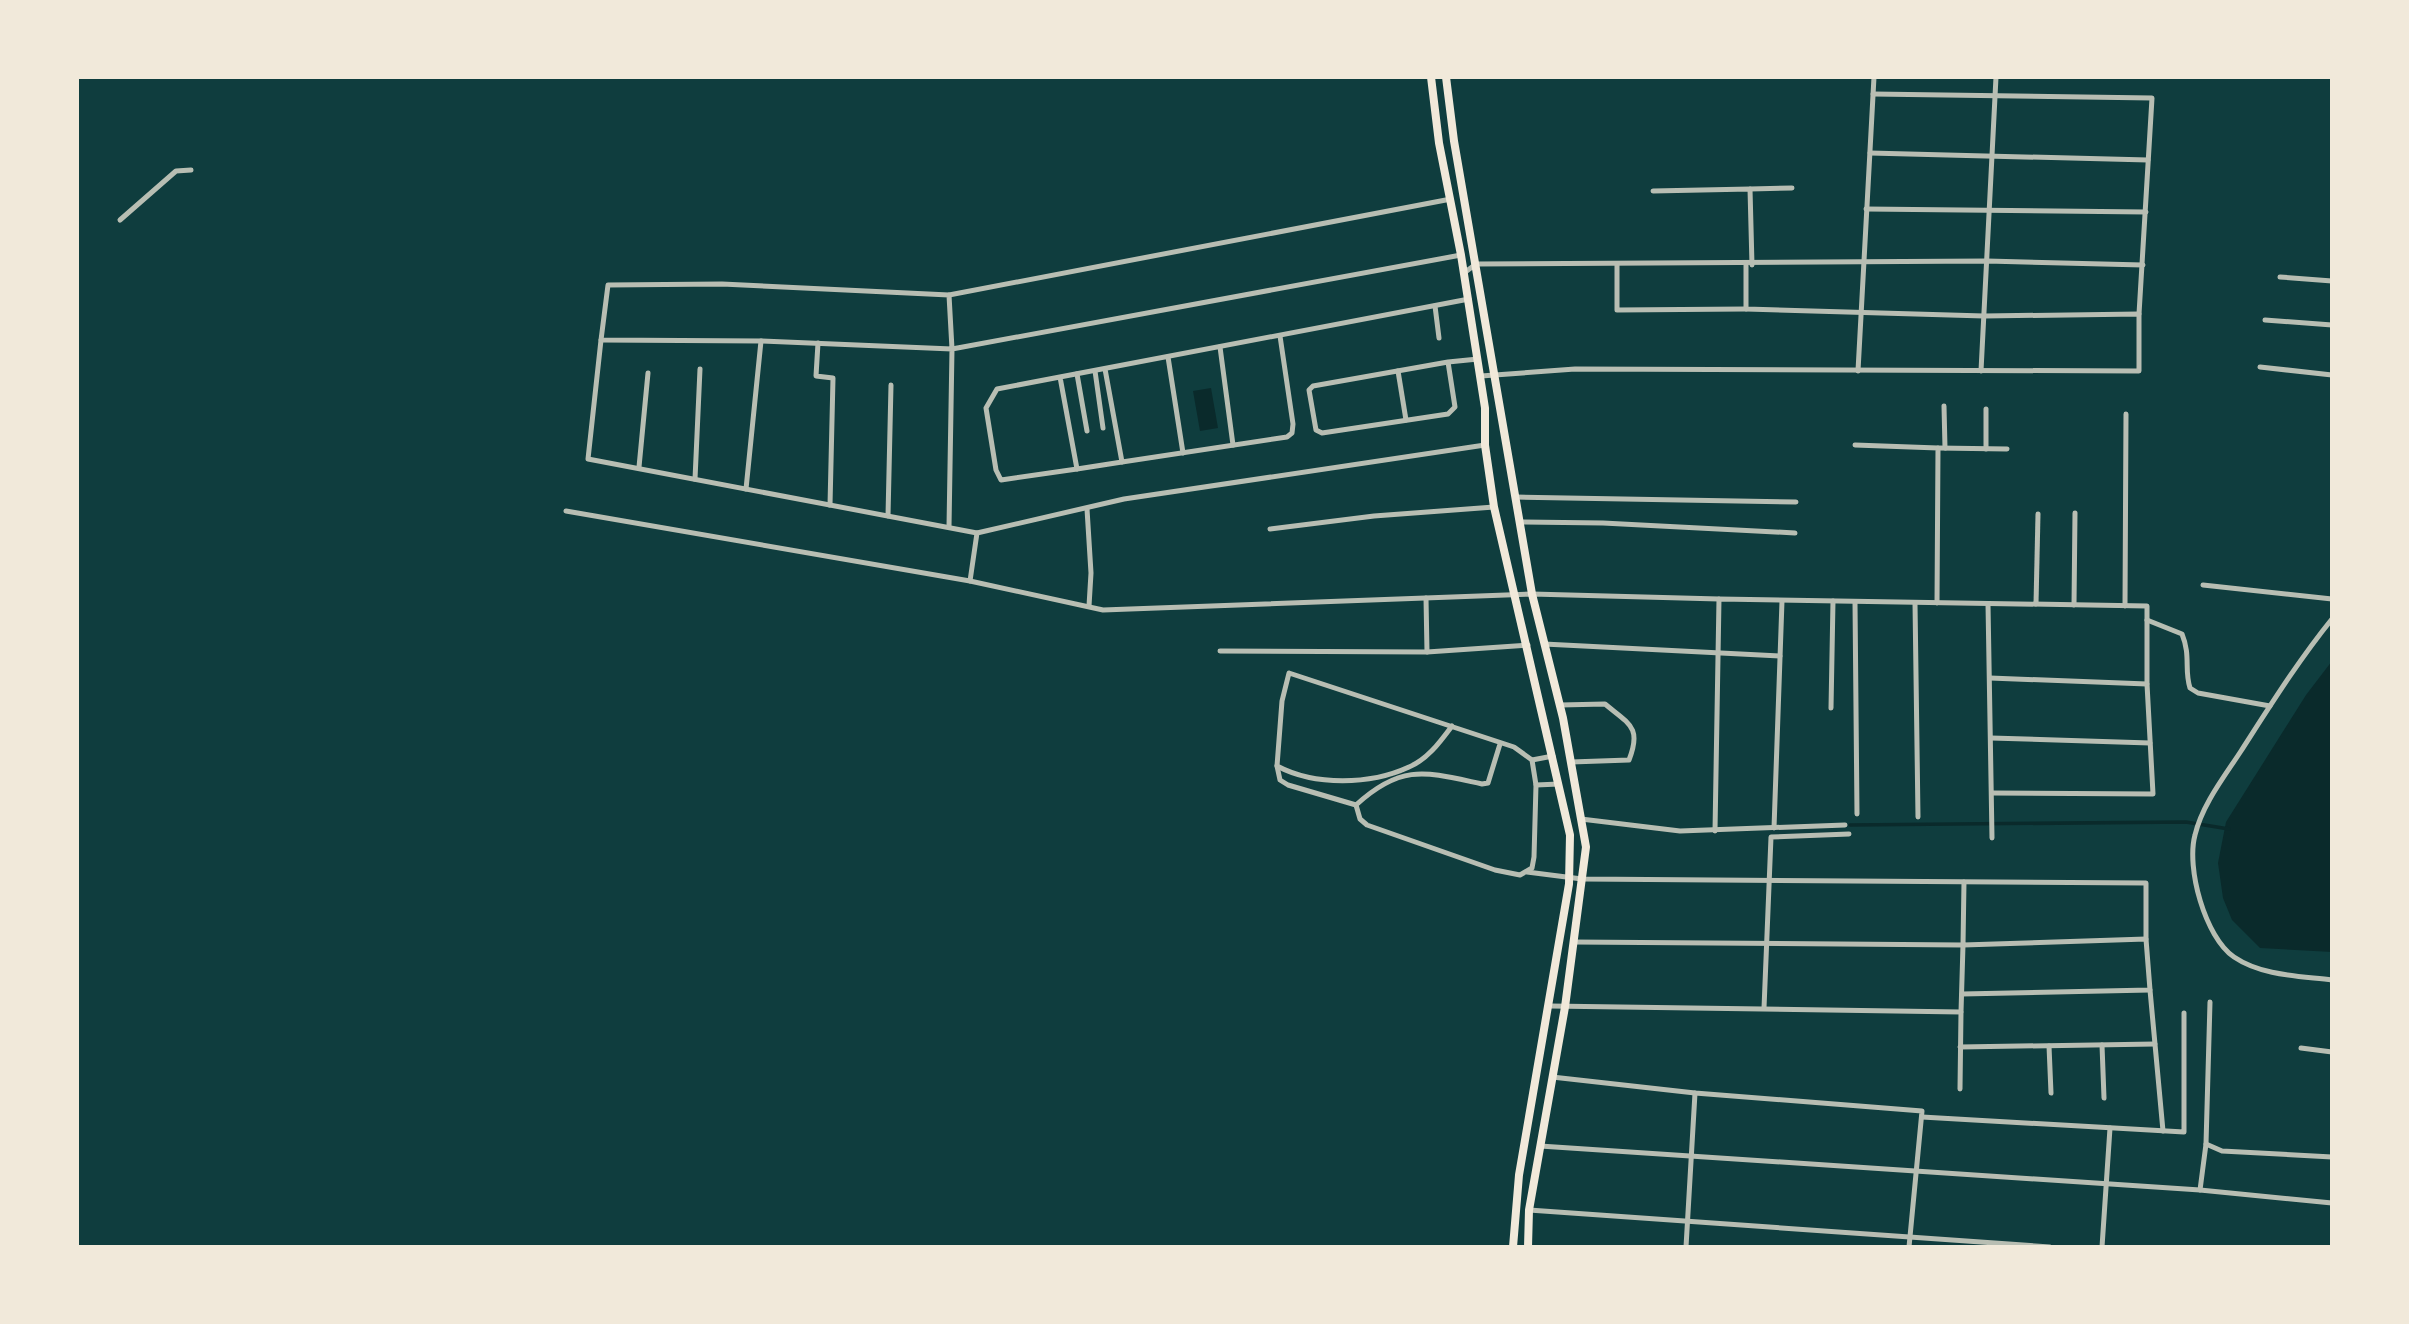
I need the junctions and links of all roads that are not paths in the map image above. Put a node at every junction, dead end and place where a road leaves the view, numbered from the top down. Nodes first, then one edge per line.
1 (1431, 77) edge
2 (1446, 77) edge
3 (1874, 77) edge
4 (1996, 77) edge
5 (1995, 93) junction
6 (1873, 94) junction
7 (1870, 153) junction
8 (1992, 156) junction
9 (2148, 160) junction
10 (191, 170) dead end
11 (1792, 188) dead end
12 (1750, 189) junction
13 (1653, 191) dead end
14 (1451, 199) junction
15 (1866, 209) junction
16 (1989, 212) junction
17 (2146, 212) junction
18 (120, 220) dead end
19 (1461, 254) junction
20 (1864, 261) junction
21 (1987, 261) junction
22 (1476, 264) junction
23 (1617, 265) junction
24 (1749, 265) junction
25 (2143, 265) junction
26 (1465, 273) junction
27 (2280, 277) dead end
28 (2332, 281) edge
29 (949, 295) junction
30 (1469, 299) junction
31 (1435, 306) junction
32 (1746, 309) junction
33 (1861, 312) junction
34 (2139, 314) junction
35 (1984, 316) junction
36 (2266, 320) dead end
37 (2332, 325) edge
38 (1280, 336) junction
39 (1439, 338) dead end
40 (601, 340) junction
41 (761, 341) junction
42 (818, 343) junction
43 (1220, 347) junction
44 (952, 349) junction
45 (1168, 357) junction
46 (1478, 359) junction
47 (1448, 362) junction
48 (2260, 367) dead end
49 (700, 369) dead end
50 (1105, 369) junction
51 (1095, 371) junction
52 (1398, 371) junction
53 (1858, 371) junction
54 (1982, 371) junction
55 (648, 373) dead end
56 (1493, 373) junction
57 (1077, 374) junction
58 (1481, 376) junction
59 (2332, 376) edge
60 (1060, 377) junction
61 (891, 385) dead end
62 (1944, 406) dead end
63 (1986, 410) dead end
64 (2126, 414) dead end
65 (1406, 420) junction
66 (1103, 428) dead end
67 (1087, 431) dead end
68 (1233, 445) junction
69 (1485, 445) junction
70 (1855, 445) dead end
71 (1938, 448) junction
72 (1945, 448) junction
73 (1986, 449) junction
74 (2007, 449) dead end
75 (1183, 453) junction
76 (1122, 462) junction
77 (639, 467) junction
78 (1077, 469) junction
79 (695, 479) junction
80 (746, 489) junction
81 (1516, 497) junction
82 (1796, 502) dead end
83 (830, 505) junction
84 (1494, 507) junction
85 (1087, 509) junction
86 (566, 511) dead end
87 (2075, 513) dead end
88 (2038, 514) dead end
89 (888, 516) junction
90 (1520, 522) junction
91 (949, 527) junction
92 (1270, 529) dead end
93 (977, 533) junction
94 (1795, 533) dead end
95 (970, 581) junction
96 (2203, 585) dead end
97 (1516, 594) junction
98 (1532, 594) junction
99 (1426, 597) junction
100 (1718, 599) junction
101 (2332, 599) edge
102 (1782, 601) junction
103 (1833, 601) junction
104 (1855, 602) junction
105 (1915, 603) junction
106 (1937, 603) junction
107 (1988, 604) junction
108 (2035, 604) junction
109 (2074, 605) junction
110 (1089, 606) junction
111 (2125, 606) junction
112 (2332, 619) edge
113 (2147, 620) junction
114 (1544, 644) junction
115 (1528, 645) junction
116 (1220, 650) dead end
117 (1427, 652) junction
118 (1718, 654) junction
119 (1780, 656) junction
120 (1990, 678) junction
121 (2147, 684) junction
122 (1560, 705) junction
123 (2270, 706) junction
124 (1831, 708) dead end
125 (1452, 726) junction
126 (1991, 738) junction
127 (2150, 743) junction
128 (1500, 744) junction
129 (1553, 756) junction
130 (1532, 760) junction
131 (1569, 762) junction
132 (1277, 766) junction
133 (1536, 785) junction
134 (1559, 785) junction
135 (1992, 793) junction
136 (1577, 800) junction
137 (1563, 801) junction
138 (1356, 805) junction
139 (1857, 814) dead end
140 (1919, 817) dead end
141 (1581, 819) junction
142 (1844, 825) dead end
143 (1774, 828) junction
144 (1715, 831) junction
145 (1849, 834) dead end
146 (1992, 838) dead end
147 (1527, 872) junction
148 (1569, 877) junction
149 (1582, 879) junction
150 (1770, 880) junction
151 (1964, 882) junction
152 (2146, 939) junction
153 (1573, 942) junction
154 (1767, 944) junction
155 (1963, 945) junction
156 (2332, 980) edge
157 (2150, 990) junction
158 (1962, 994) junction
159 (2210, 1002) dead end
160 (1550, 1006) junction
161 (1565, 1007) junction
162 (1764, 1008) junction
163 (1961, 1012) junction
164 (2184, 1013) dead end
165 (2155, 1044) junction
166 (2102, 1045) junction
167 (2049, 1046) junction
168 (1960, 1047) junction
169 (2301, 1048) dead end
170 (2332, 1052) edge
171 (1552, 1077) junction
172 (1960, 1089) dead end
173 (1695, 1093) junction
174 (2050, 1093) dead end
175 (2104, 1098) dead end
176 (1922, 1117) junction
177 (2110, 1128) junction
178 (2164, 1131) junction
179 (2206, 1144) junction
180 (1540, 1146) junction
181 (1691, 1156) junction
182 (2332, 1157) edge
183 (1916, 1172) junction
184 (2108, 1184) junction
185 (2200, 1190) junction
186 (2332, 1203) edge
187 (1530, 1210) junction
188 (1687, 1223) junction
189 (1910, 1236) junction
190 (1513, 1247) edge
191 (1528, 1247) edge
192 (1686, 1247) edge
193 (1909, 1247) edge
194 (2050, 1247) edge
195 (2102, 1247) edge

1 - 14 main road
2 - 22 main road
3 - 6 street
4 - 5 street
5 - 6 street
5 - 8 street
5 - 9 street
6 - 7 street
7 - 8 street
7 - 15 street
8 - 9 street
8 - 16 street
9 - 17 street
10 - 18 street
11 - 12 street
12 - 13 street
12 - 24 street
14 - 19 main road
14 - 29 street
15 - 16 street
15 - 20 street
16 - 17 street
16 - 21 street
17 - 25 street
19 - 26 main road
19 - 44 street
20 - 21 street
20 - 24 street
20 - 33 street
21 - 25 street
21 - 35 street
22 - 23 street
22 - 26 street
22 - 56 main road
23 - 24 street
23 - 32 street
24 - 32 street
25 - 34 street
26 - 30 main road
27 - 28 street
29 - 40 street
29 - 44 street
30 - 31 street
30 - 46 main road
31 - 38 street
31 - 39 street
32 - 33 street
33 - 35 street
33 - 53 street
34 - 35 street
34 - 54 street
35 - 54 street
36 - 37 street
38 - 43 street
38 - 68 street
40 - 41 street
40 - 77 street
41 - 42 street
41 - 80 street
42 - 44 street
42 - 83 street
43 - 45 street
43 - 68 street
44 - 91 street
45 - 50 street
45 - 75 street
46 - 47 street
46 - 58 main road
47 - 52 street
47 - 65 street
48 - 59 street
49 - 79 street
50 - 51 street
50 - 76 street
51 - 57 street
51 - 66 street
52 - 65 street
52 - 65 street
53 - 54 street
53 - 56 street
55 - 77 street
56 - 58 street
56 - 81 main road
57 - 60 street
57 - 67 street
58 - 69 main road
60 - 78 street
60 - 78 street
61 - 89 street
62 - 72 street
63 - 73 street
64 - 111 street
68 - 75 street
69 - 84 main road
69 - 85 street
70 - 71 street
71 - 72 street
71 - 106 street
72 - 73 street
73 - 74 street
75 - 76 street
76 - 78 street
77 - 79 street
79 - 80 street
80 - 83 street
81 - 82 street
81 - 90 main road
83 - 89 street
84 - 92 street
84 - 97 main road
85 - 93 street
85 - 110 street
86 - 95 street
87 - 109 street
88 - 108 street
89 - 91 street
90 - 94 street
90 - 98 main road
91 - 93 street
93 - 95 street
95 - 110 street
96 - 101 street
97 - 98 street
97 - 99 street
97 - 115 main road
98 - 100 street
98 - 114 main road
99 - 110 street
99 - 117 street
100 - 102 street
100 - 118 street
102 - 103 street
102 - 119 street
103 - 104 street
103 - 124 street
104 - 105 street
104 - 139 street
105 - 106 street
105 - 140 street
106 - 107 street
107 - 108 street
107 - 120 street
108 - 109 street
109 - 111 street
111 - 113 street
112 - 123 street
113 - 121 street
113 - 123 street
114 - 118 street
114 - 122 main road
115 - 117 street
115 - 129 main road
116 - 117 street
118 - 119 street
118 - 144 street
119 - 143 street
120 - 121 street
120 - 126 street
121 - 127 street
122 - 131 main road
122 - 131 street
123 - 156 street
125 - 128 street
125 - 132 street
125 - 132 street
126 - 127 street
126 - 135 street
127 - 135 street
128 - 130 street
128 - 138 street
129 - 130 street
129 - 134 main road
130 - 133 street
131 - 136 main road
132 - 138 street
133 - 134 street
133 - 147 street
134 - 137 main road
135 - 146 street
136 - 137 main road
136 - 141 main road
137 - 148 main road
138 - 147 street
141 - 144 street
141 - 149 main road
142 - 143 street
143 - 144 street
145 - 150 street
147 - 148 street
148 - 149 street
148 - 160 main road
149 - 150 street
149 - 153 main road
150 - 151 street
150 - 154 street
151 - 152 street
151 - 155 street
152 - 155 street
152 - 157 street
153 - 154 street
153 - 161 main road
154 - 155 street
154 - 162 street
155 - 158 street
157 - 158 street
157 - 165 street
158 - 163 street
159 - 179 street
160 - 161 street
160 - 190 main road
161 - 162 street
161 - 171 main road
162 - 163 street
163 - 168 street
164 - 178 street
165 - 166 street
165 - 178 street
166 - 167 street
166 - 175 street
167 - 168 street
167 - 174 street
168 - 172 street
169 - 170 street
171 - 173 street
171 - 180 main road
173 - 176 street
173 - 181 street
176 - 177 street
176 - 183 street
177 - 178 street
177 - 184 street
179 - 182 street
179 - 185 street
180 - 181 street
180 - 187 main road
181 - 183 street
181 - 188 street
183 - 184 street
183 - 189 street
184 - 185 street
184 - 195 street
185 - 186 street
187 - 188 street
187 - 191 main road
188 - 189 street
188 - 192 street
189 - 193 street
189 - 194 street

